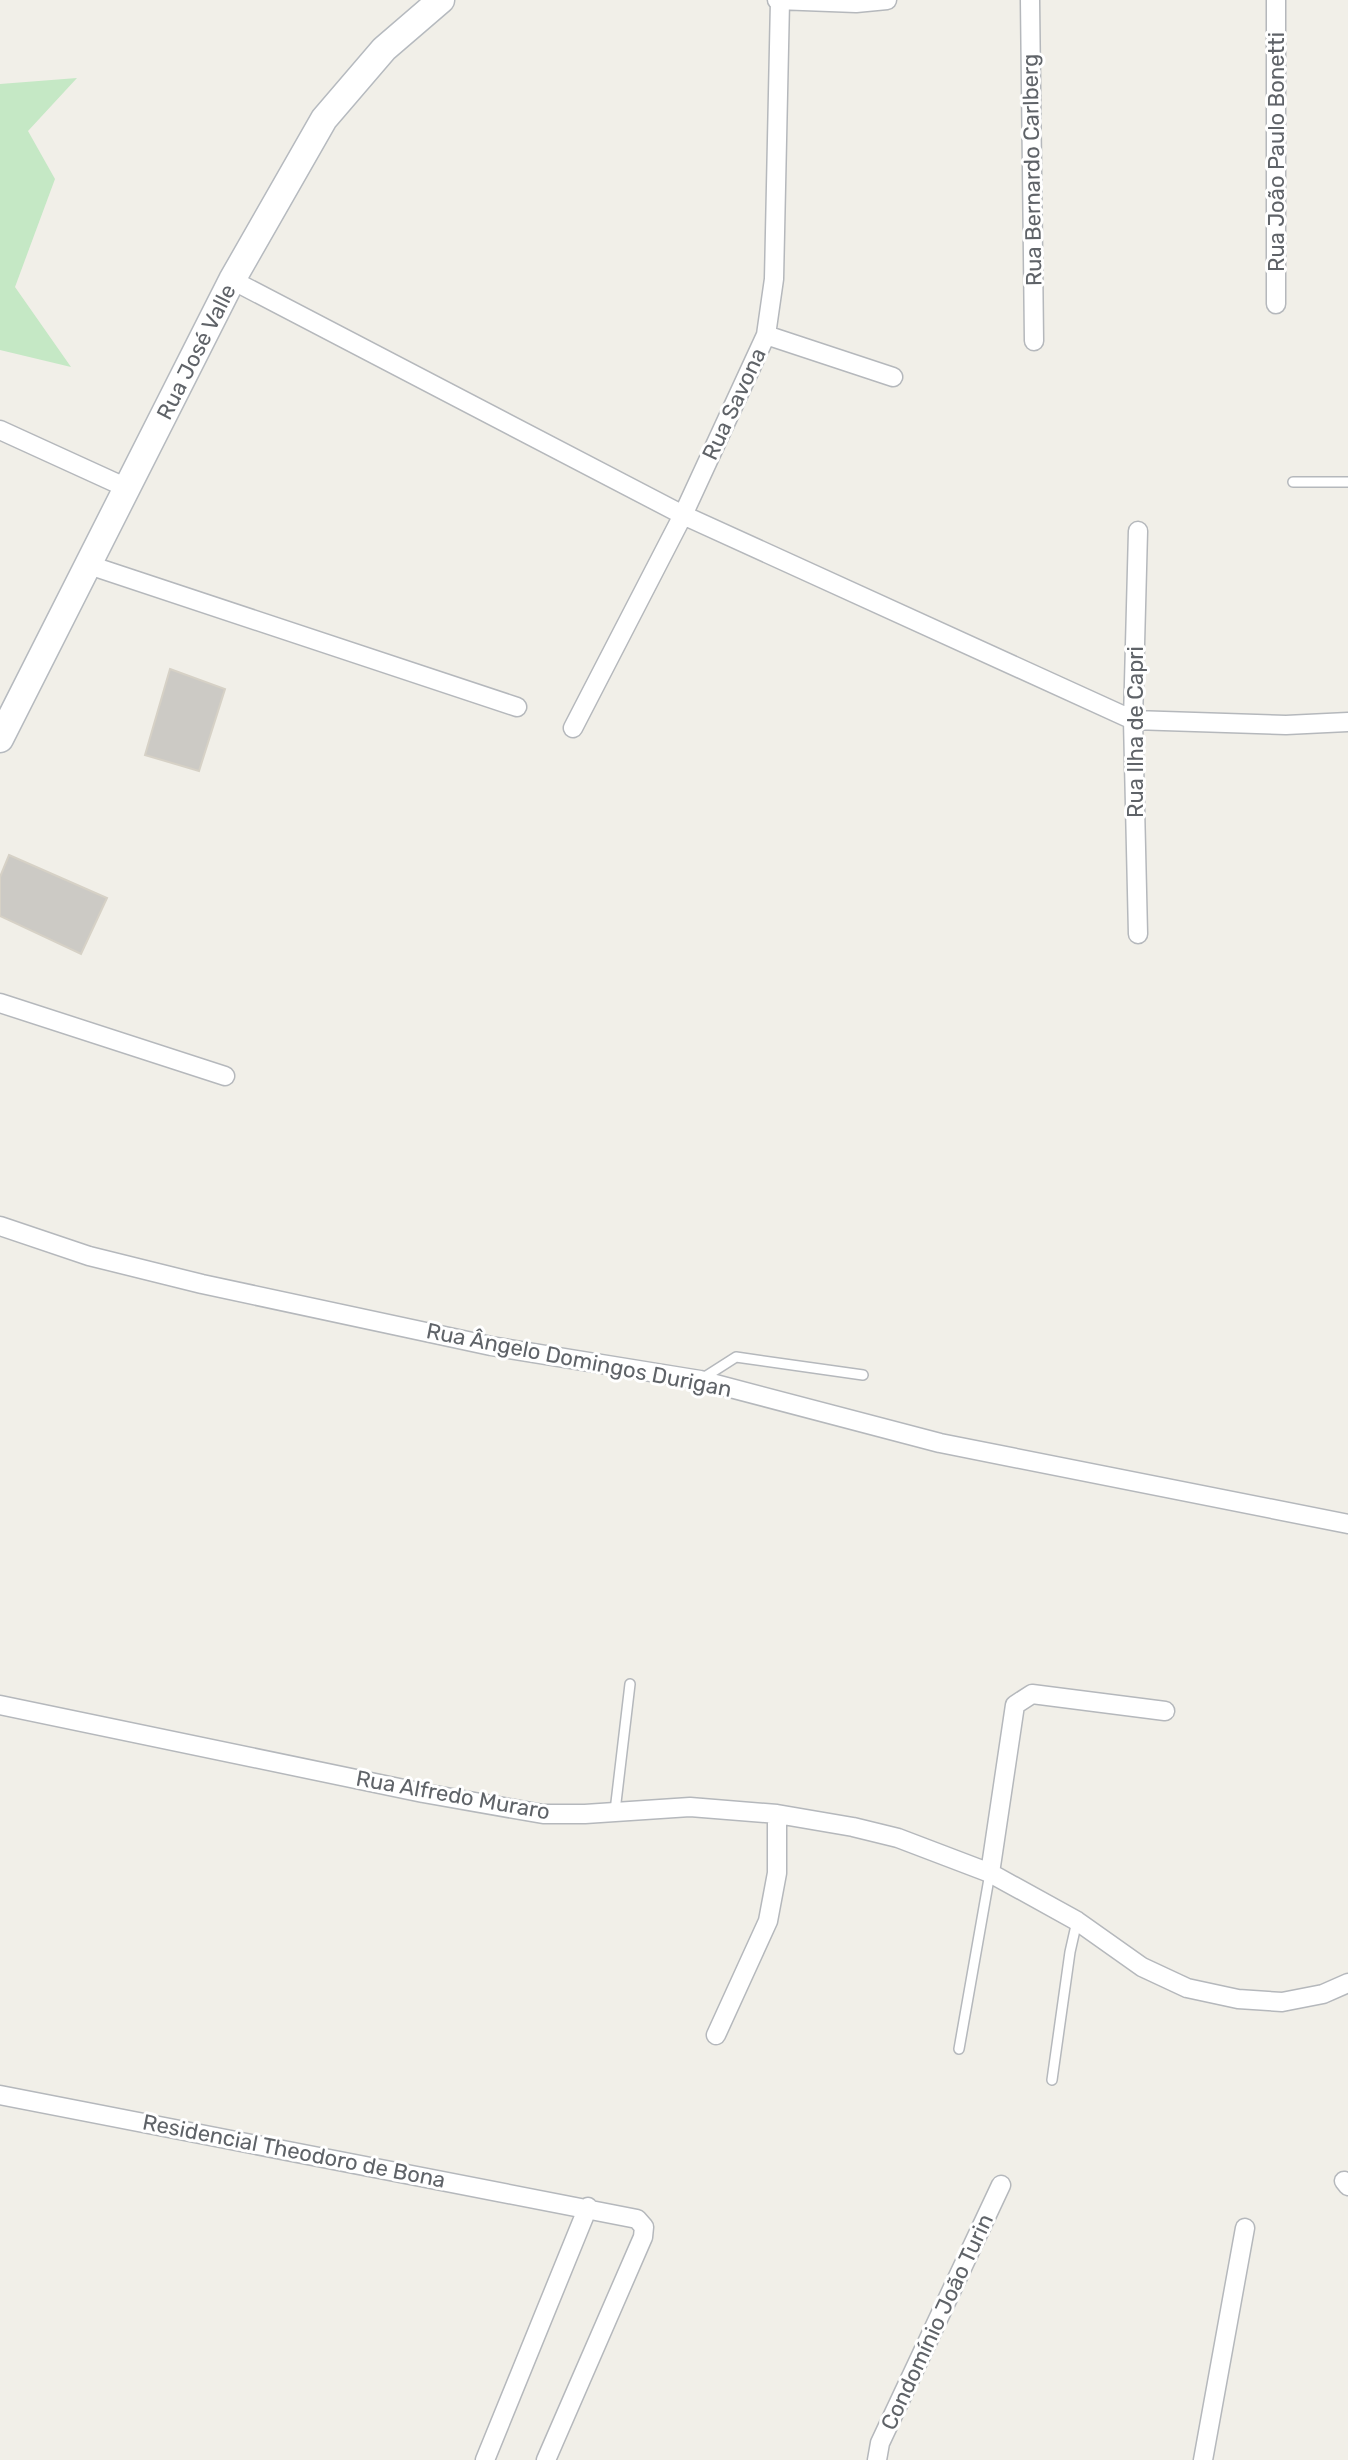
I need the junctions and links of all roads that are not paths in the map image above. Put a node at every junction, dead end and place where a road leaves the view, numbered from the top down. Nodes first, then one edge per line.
1 (441, 0) edge
2 (887, 0) edge
3 (1030, 0) edge
4 (1276, 0) edge
5 (778, 1) edge
6 (232, 280) junction
7 (1276, 304) dead end
8 (766, 335) junction
9 (1034, 341) dead end
10 (893, 377) dead end
11 (0, 430) edge
12 (1293, 482) dead end
13 (1348, 482) edge
14 (127, 488) junction
15 (683, 515) junction
16 (1138, 531) dead end
17 (89, 565) junction
18 (517, 707) dead end
19 (1133, 720) junction
20 (1348, 722) edge
21 (573, 728) dead end
22 (0, 739) edge
23 (1138, 934) dead end
24 (0, 1003) edge
25 (225, 1076) dead end
26 (0, 1226) edge
27 (863, 1375) dead end
28 (700, 1380) junction
29 (1348, 1524) edge
30 (630, 1684) dead end
31 (0, 1705) edge
32 (1165, 1711) dead end
33 (615, 1811) junction
34 (777, 1814) junction
35 (990, 1873) junction
36 (1077, 1921) junction
37 (1348, 1983) edge
38 (716, 2035) dead end
39 (959, 2049) dead end
40 (1052, 2080) dead end
41 (0, 2095) edge
42 (1001, 2185) dead end
43 (588, 2207) junction
44 (1245, 2228) dead end
45 (485, 2460) edge
46 (546, 2460) edge
47 (877, 2460) edge
48 (1203, 2460) edge

1 - 6 street, Rua José Valle
2 - 5 street
3 - 9 street, Rua Bernardo Carlberg
4 - 7 street, Rua João Paulo Bonetti
5 - 8 street, Rua Savona
6 - 14 street, Rua José Valle
6 - 15 street
8 - 10 street
8 - 15 street, Rua Savona
11 - 14 street
12 - 13 lane
14 - 17 street, Rua José Valle
15 - 19 street
15 - 21 street, Rua Savona
16 - 19 street, Rua Ilha de Capri
17 - 18 street
17 - 22 street, Rua José Valle
19 - 20 street
19 - 23 street, Rua Ilha de Capri
24 - 25 street
26 - 28 street, Rua Ângelo Domingos Durigan
27 - 28 lane
28 - 29 street, Rua Ângelo Domingos Durigan
30 - 33 lane
31 - 33 street, Rua Alfredo Muraro
32 - 35 street
33 - 34 street, Rua Alfredo Muraro
34 - 35 street, Rua Alfredo Muraro
34 - 38 street
35 - 36 street, Rua Alfredo Muraro
35 - 39 lane
36 - 37 street, Rua Alfredo Muraro
36 - 40 lane
41 - 43 street, Residencial Theodoro de Bona
42 - 47 street, Condomínio João Turin
43 - 45 street
43 - 46 street, Residencial Theodoro de Bona
44 - 48 street

